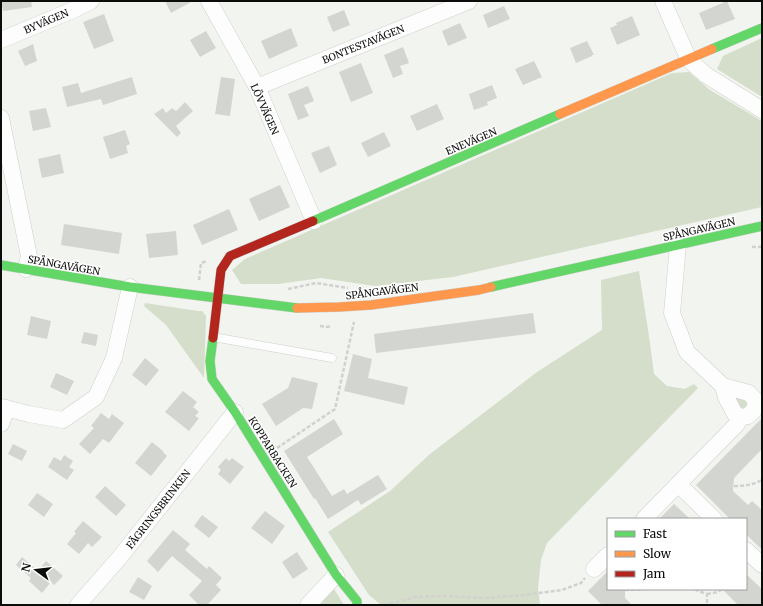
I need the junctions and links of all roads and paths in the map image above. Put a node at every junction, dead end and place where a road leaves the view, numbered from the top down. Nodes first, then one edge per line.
1 (91, 1) edge
2 (209, 1) edge
3 (469, 1) edge
4 (663, 1) edge
5 (762, 28) edge
6 (1, 40) edge
7 (689, 60) junction
8 (257, 87) junction
9 (762, 110) edge
10 (1, 118) edge
11 (314, 220) junction
12 (762, 226) edge
13 (678, 244) junction
14 (1, 265) edge
15 (26, 269) junction
16 (130, 287) junction
17 (286, 289) dead end
18 (354, 289) dead end
19 (217, 298) junction
20 (354, 320) dead end
21 (212, 336) junction
22 (332, 358) dead end
23 (723, 386) junction
24 (759, 399) edge
25 (4, 407) edge
26 (235, 412) junction
27 (741, 417) junction
28 (1, 424) edge
29 (263, 457) junction
30 (762, 480) edge
31 (678, 484) junction
32 (734, 486) dead end
33 (645, 518) edge
34 (713, 518) edge
35 (747, 551) edge
36 (607, 556) edge
37 (762, 565) edge
38 (594, 569) joint
39 (336, 575) junction
40 (696, 590) edge
41 (721, 590) edge
42 (707, 594) junction
43 (78, 605) edge
44 (308, 605) edge
45 (357, 605) edge
46 (384, 605) edge
47 (707, 605) edge

1 - 6 street, BYVÄGEN
2 - 8 street, LÖVVÄGEN
3 - 8 street, BONTESTAVÄGEN
4 - 7 street
5 - 7 street, ENEVÄGEN
7 - 9 street
7 - 11 street, ENEVÄGEN
8 - 11 street, LÖVVÄGEN
10 - 15 street
11 - 19 street, ENEVÄGEN
12 - 13 street, SPÅNGAVÄGEN
13 - 19 street, SPÅNGAVÄGEN
13 - 23 street
14 - 15 street, SPÅNGAVÄGEN
15 - 16 street, SPÅNGAVÄGEN
16 - 19 street, SPÅNGAVÄGEN
16 - 25 street
17 - 18 path
19 - 21 street, KOPPARBACKEN
20 - 29 path
21 - 22 lane
21 - 26 street, KOPPARBACKEN
23 - 24 street
23 - 27 street
24 - 27 street
25 - 28 street
26 - 29 street, KOPPARBACKEN
26 - 43 street, FÄGRINGSBRINKEN
27 - 31 street
29 - 39 street, KOPPARBACKEN
30 - 32 path
31 - 33 street
31 - 34 street
35 - 37 street
36 - 38 street
38 - 46 path
39 - 44 street
39 - 45 street, KOPPARBACKEN
40 - 42 path
41 - 42 path
42 - 47 path

